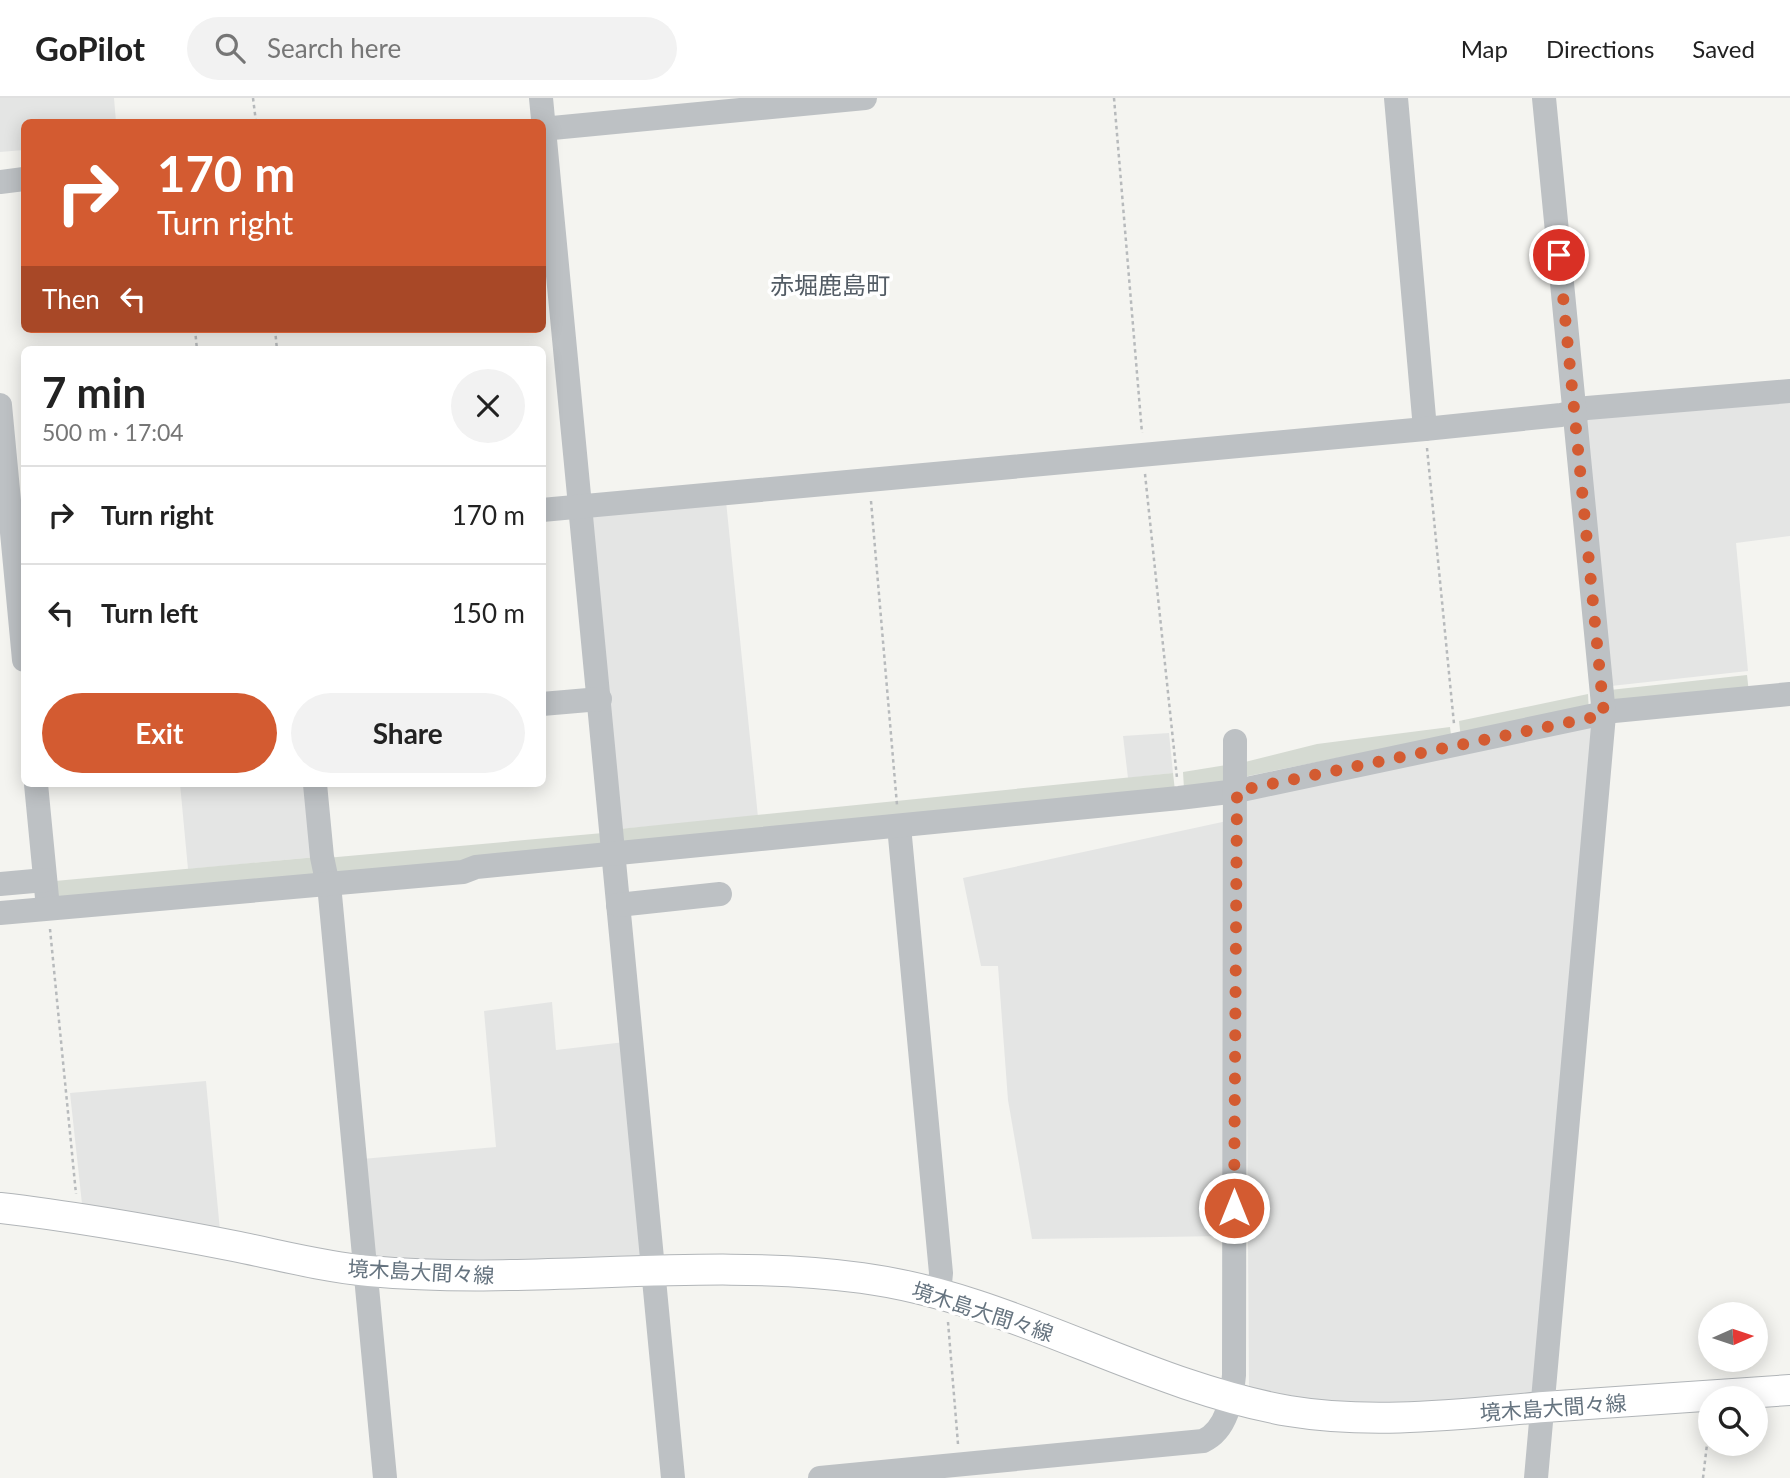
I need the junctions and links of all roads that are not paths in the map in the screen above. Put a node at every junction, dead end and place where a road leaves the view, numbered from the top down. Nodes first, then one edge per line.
1 (541, 98) edge
2 (864, 98) edge
3 (1396, 98) edge
4 (1544, 98) edge
5 (542, 119) edge
6 (546, 129) edge
7 (546, 159) edge
8 (21, 179) edge
9 (0, 182) edge
10 (1790, 391) edge
11 (0, 405) edge
12 (1574, 411) junction
13 (1425, 429) junction
14 (3, 465) edge
15 (581, 507) junction
16 (546, 510) edge
17 (13, 562) edge
18 (21, 633) edge
19 (1790, 694) edge
20 (600, 699) junction
21 (546, 704) edge
22 (1604, 715) junction
23 (1235, 741) dead end
24 (36, 787) edge
25 (315, 787) edge
26 (1237, 791) junction
27 (899, 826) junction
28 (614, 855) junction
29 (45, 880) junction
30 (328, 882) junction
31 (0, 884) edge
32 (720, 894) dead end
33 (618, 905) junction
34 (48, 908) junction
35 (0, 912) edge
36 (0, 1208) edge
37 (367, 1271) junction
38 (654, 1272) junction
39 (946, 1295) junction
40 (1790, 1390) edge
41 (1232, 1397) junction
42 (1543, 1407) junction
43 (961, 1471) edge
44 (385, 1478) edge
45 (673, 1478) edge
46 (820, 1478) edge
47 (1536, 1478) edge

1 - 5 street
2 - 6 street
3 - 13 street
4 - 12 street
7 - 15 street
8 - 9 street
10 - 12 street
11 - 14 street
12 - 13 street
12 - 22 street
13 - 15 street
14 - 17 street
15 - 16 street
15 - 20 street
17 - 18 street
19 - 22 street
20 - 21 street
20 - 28 street
22 - 26 street
22 - 42 street
23 - 26 street
24 - 29 street
25 - 30 street
26 - 27 street
26 - 41 street
27 - 28 street
27 - 39 street
28 - 30 street
28 - 33 street
29 - 31 street
29 - 34 street
30 - 34 street
30 - 37 street
32 - 33 street
33 - 38 street
34 - 35 street
36 - 37 main road, 境木島大間々線
37 - 38 main road, 境木島大間々線
37 - 44 street
38 - 39 main road, 境木島大間々線
38 - 45 street
39 - 41 main road, 境木島大間々線
40 - 42 main road, 境木島大間々線
41 - 42 main road, 境木島大間々線
41 - 43 street
42 - 47 street
43 - 46 street

